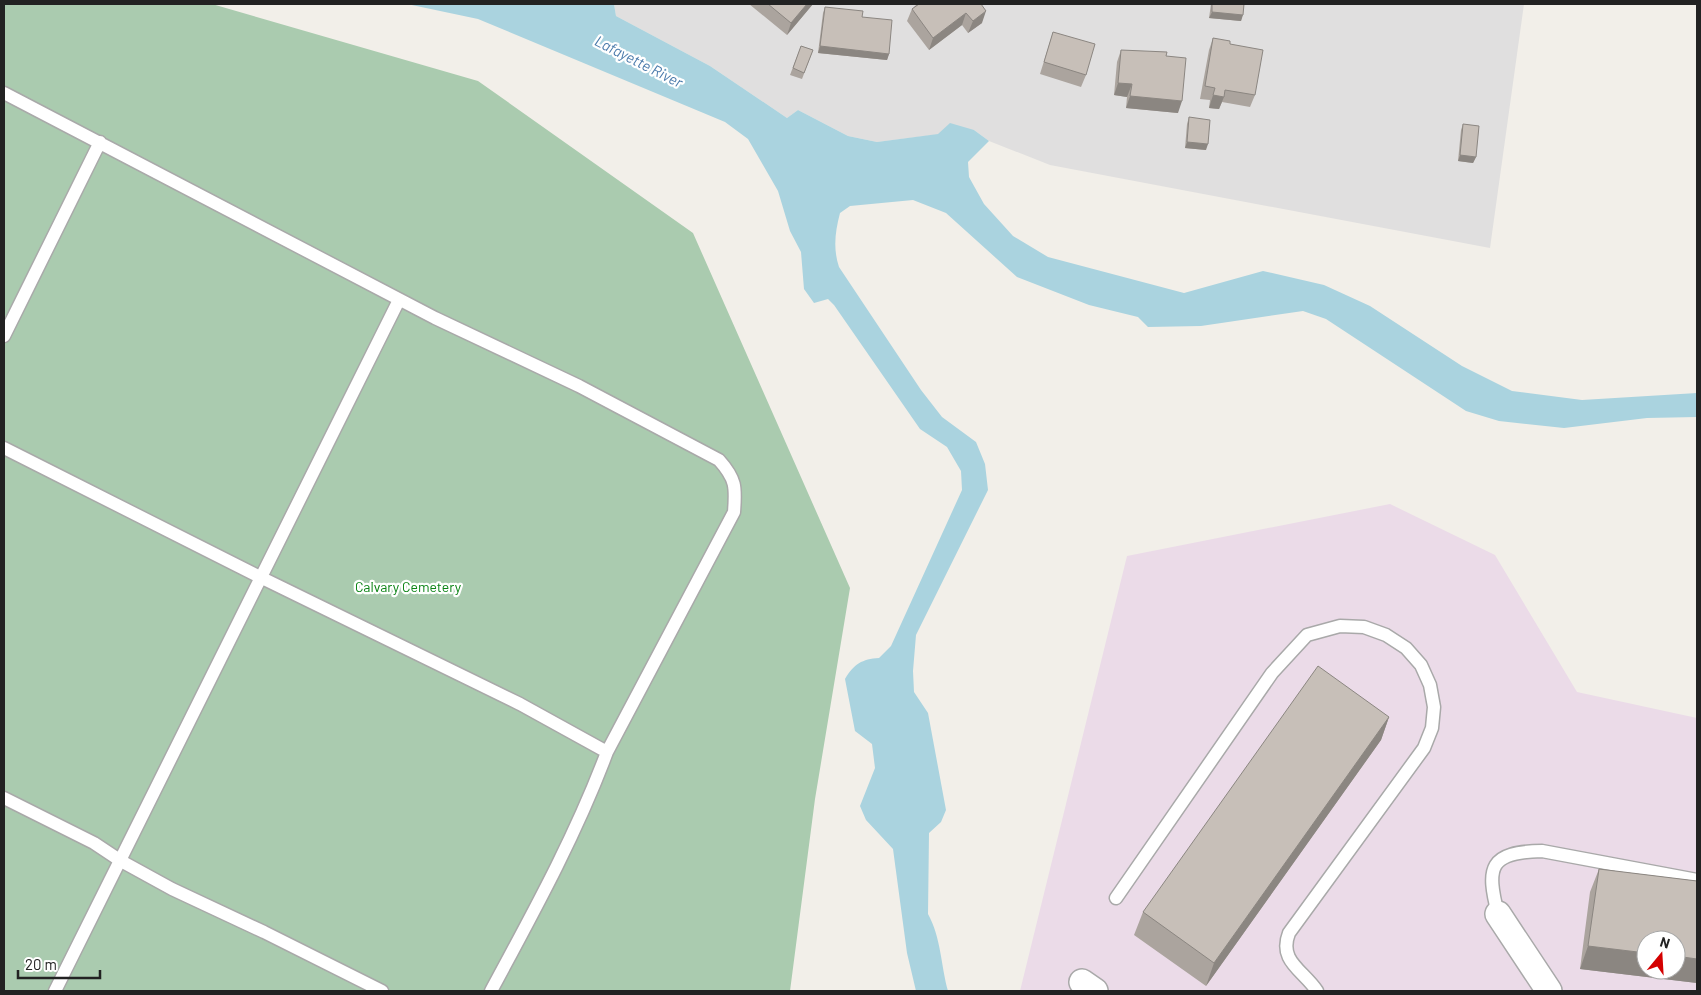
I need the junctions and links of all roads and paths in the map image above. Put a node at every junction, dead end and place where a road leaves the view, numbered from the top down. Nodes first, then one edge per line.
1 (4, 92) edge
2 (100, 142) junction
3 (400, 300) junction
4 (4, 336) edge
5 (4, 448) edge
6 (262, 578) junction
7 (607, 752) junction
8 (4, 798) edge
9 (121, 861) junction
10 (1697, 880) edge
11 (1116, 898) dead end
12 (1498, 914) joint
13 (55, 991) edge
14 (382, 991) edge
15 (491, 991) edge
16 (1317, 991) edge
17 (1549, 991) edge

1 - 2 lane
2 - 3 lane
2 - 4 lane
3 - 6 lane
3 - 7 lane
5 - 6 lane
6 - 7 lane
6 - 9 lane
7 - 15 lane
8 - 9 lane
9 - 13 lane
9 - 14 lane
10 - 12 lane
11 - 16 lane
12 - 17 street

